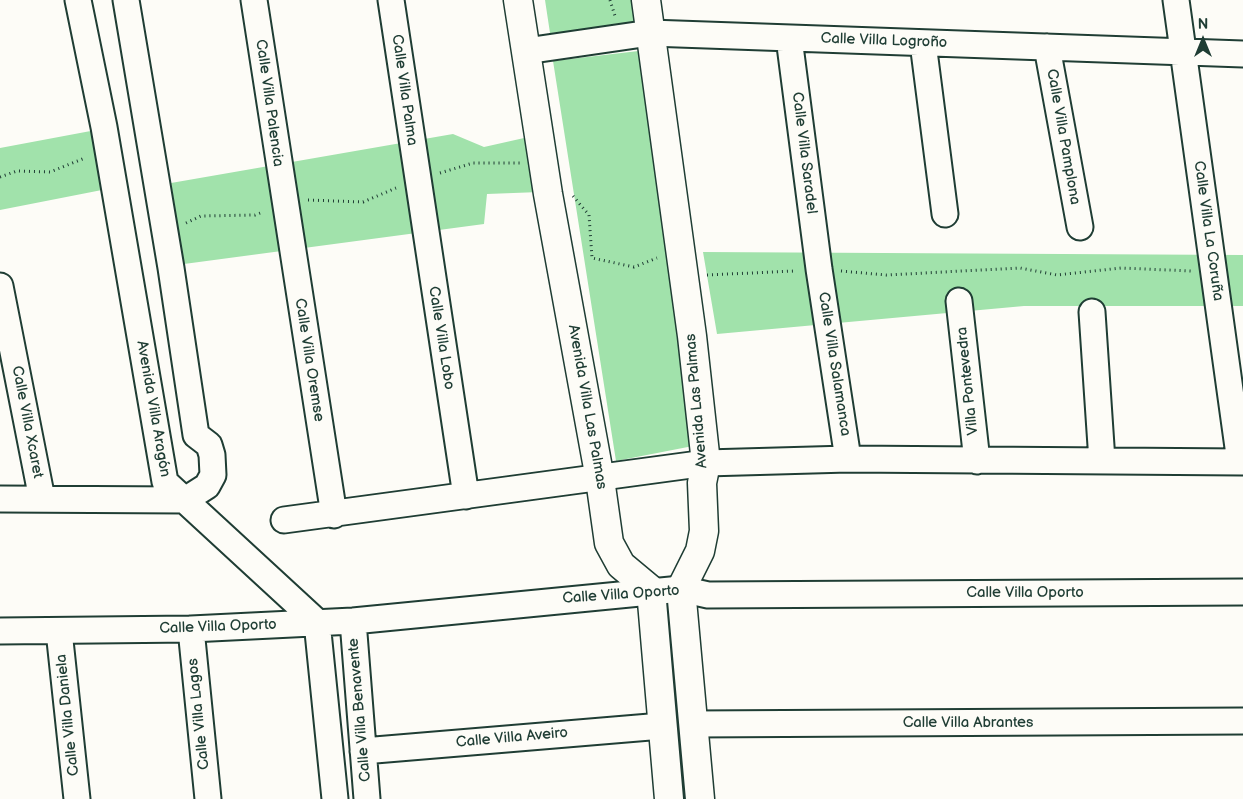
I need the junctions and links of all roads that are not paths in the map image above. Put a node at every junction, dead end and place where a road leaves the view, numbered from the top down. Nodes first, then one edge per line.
1 (78, 0) edge
2 (126, 0) edge
3 (254, 0) edge
4 (390, 0) edge
5 (518, 0) edge
6 (646, 0) edge
7 (1176, 0) edge
8 (650, 33) junction
9 (790, 38) junction
10 (923, 43) junction
11 (1047, 47) junction
12 (526, 51) junction
13 (1183, 52) junction
14 (1243, 54) edge
15 (417, 180) joint
16 (284, 205) joint
17 (944, 214) dead end
18 (1080, 227) dead end
19 (819, 268) joint
20 (0, 286) edge
21 (959, 301) dead end
22 (1092, 312) dead end
23 (848, 459) junction
24 (977, 461) junction
25 (1102, 462) junction
26 (1241, 462) edge
27 (706, 463) junction
28 (600, 479) junction
29 (466, 496) junction
30 (0, 499) edge
31 (42, 499) junction
32 (185, 500) junction
33 (334, 515) junction
34 (284, 520) dead end
35 (681, 589) junction
36 (651, 590) junction
37 (1243, 592) edge
38 (353, 621) junction
39 (317, 622) junction
40 (191, 629) junction
41 (0, 631) edge
42 (59, 631) junction
43 (1243, 721) edge
44 (693, 724) junction
45 (662, 726) junction
46 (363, 751) junction
47 (77, 799) edge
48 (208, 799) edge
49 (335, 799) edge
50 (367, 799) edge
51 (669, 799) edge
52 (700, 799) edge

1 - 32 street, Avenida Villa Aragón
2 - 32 street
3 - 16 street, Calle Villa Palencia
4 - 15 street, Calle Villa Palma
5 - 12 street, Avenida Villa Las Palmas
6 - 8 street, Avenida Las Palmas
7 - 13 street, Calle Villa La Coruña
8 - 9 street, Calle Villa Logroño
8 - 12 street, Calle Villa Logroño
8 - 27 street, Avenida Las Palmas
9 - 10 street, Calle Villa Logroño
9 - 19 street, Calle Villa Saradel
10 - 11 street, Calle Villa Logroño
10 - 17 street
11 - 13 street, Calle Villa Logroño
11 - 18 street, Calle Villa Pamplona
12 - 28 street, Avenida Villa Las Palmas
13 - 14 street, Calle Villa Logroño
13 - 26 street, Calle Villa La Coruña
15 - 29 street, Calle Villa Lobo
16 - 33 street, Calle Villa Oremse
19 - 23 street, Calle Villa Salamanca
20 - 31 street, Calle Villa Xcaret
21 - 24 street, Villa Pontevedra
22 - 25 street
23 - 24 street
23 - 27 street
24 - 25 street
25 - 26 street
27 - 28 street
27 - 35 street, Avenida Las Palmas
28 - 29 street
28 - 36 street, Avenida Villa Las Palmas
29 - 33 street
30 - 31 street
31 - 32 street
32 - 39 street, Avenida Villa Aragón
33 - 34 street
35 - 36 street, Calle Villa Oporto
35 - 37 street, Calle Villa Oporto
35 - 44 street
36 - 38 street, Calle Villa Oporto
36 - 45 street
38 - 39 street, Calle Villa Oporto
38 - 46 street, Calle Villa Benavente
39 - 40 street, Calle Villa Oporto
39 - 49 street
40 - 42 street, Calle Villa Oporto
40 - 48 street, Calle Villa Lagos
41 - 42 street, Calle Villa Oporto
42 - 47 street, Calle Villa Daniela
43 - 44 street, Calle Villa Abrantes
44 - 52 street
45 - 46 street, Calle Villa Aveiro
45 - 51 street
46 - 50 street, Calle Villa Benavente

